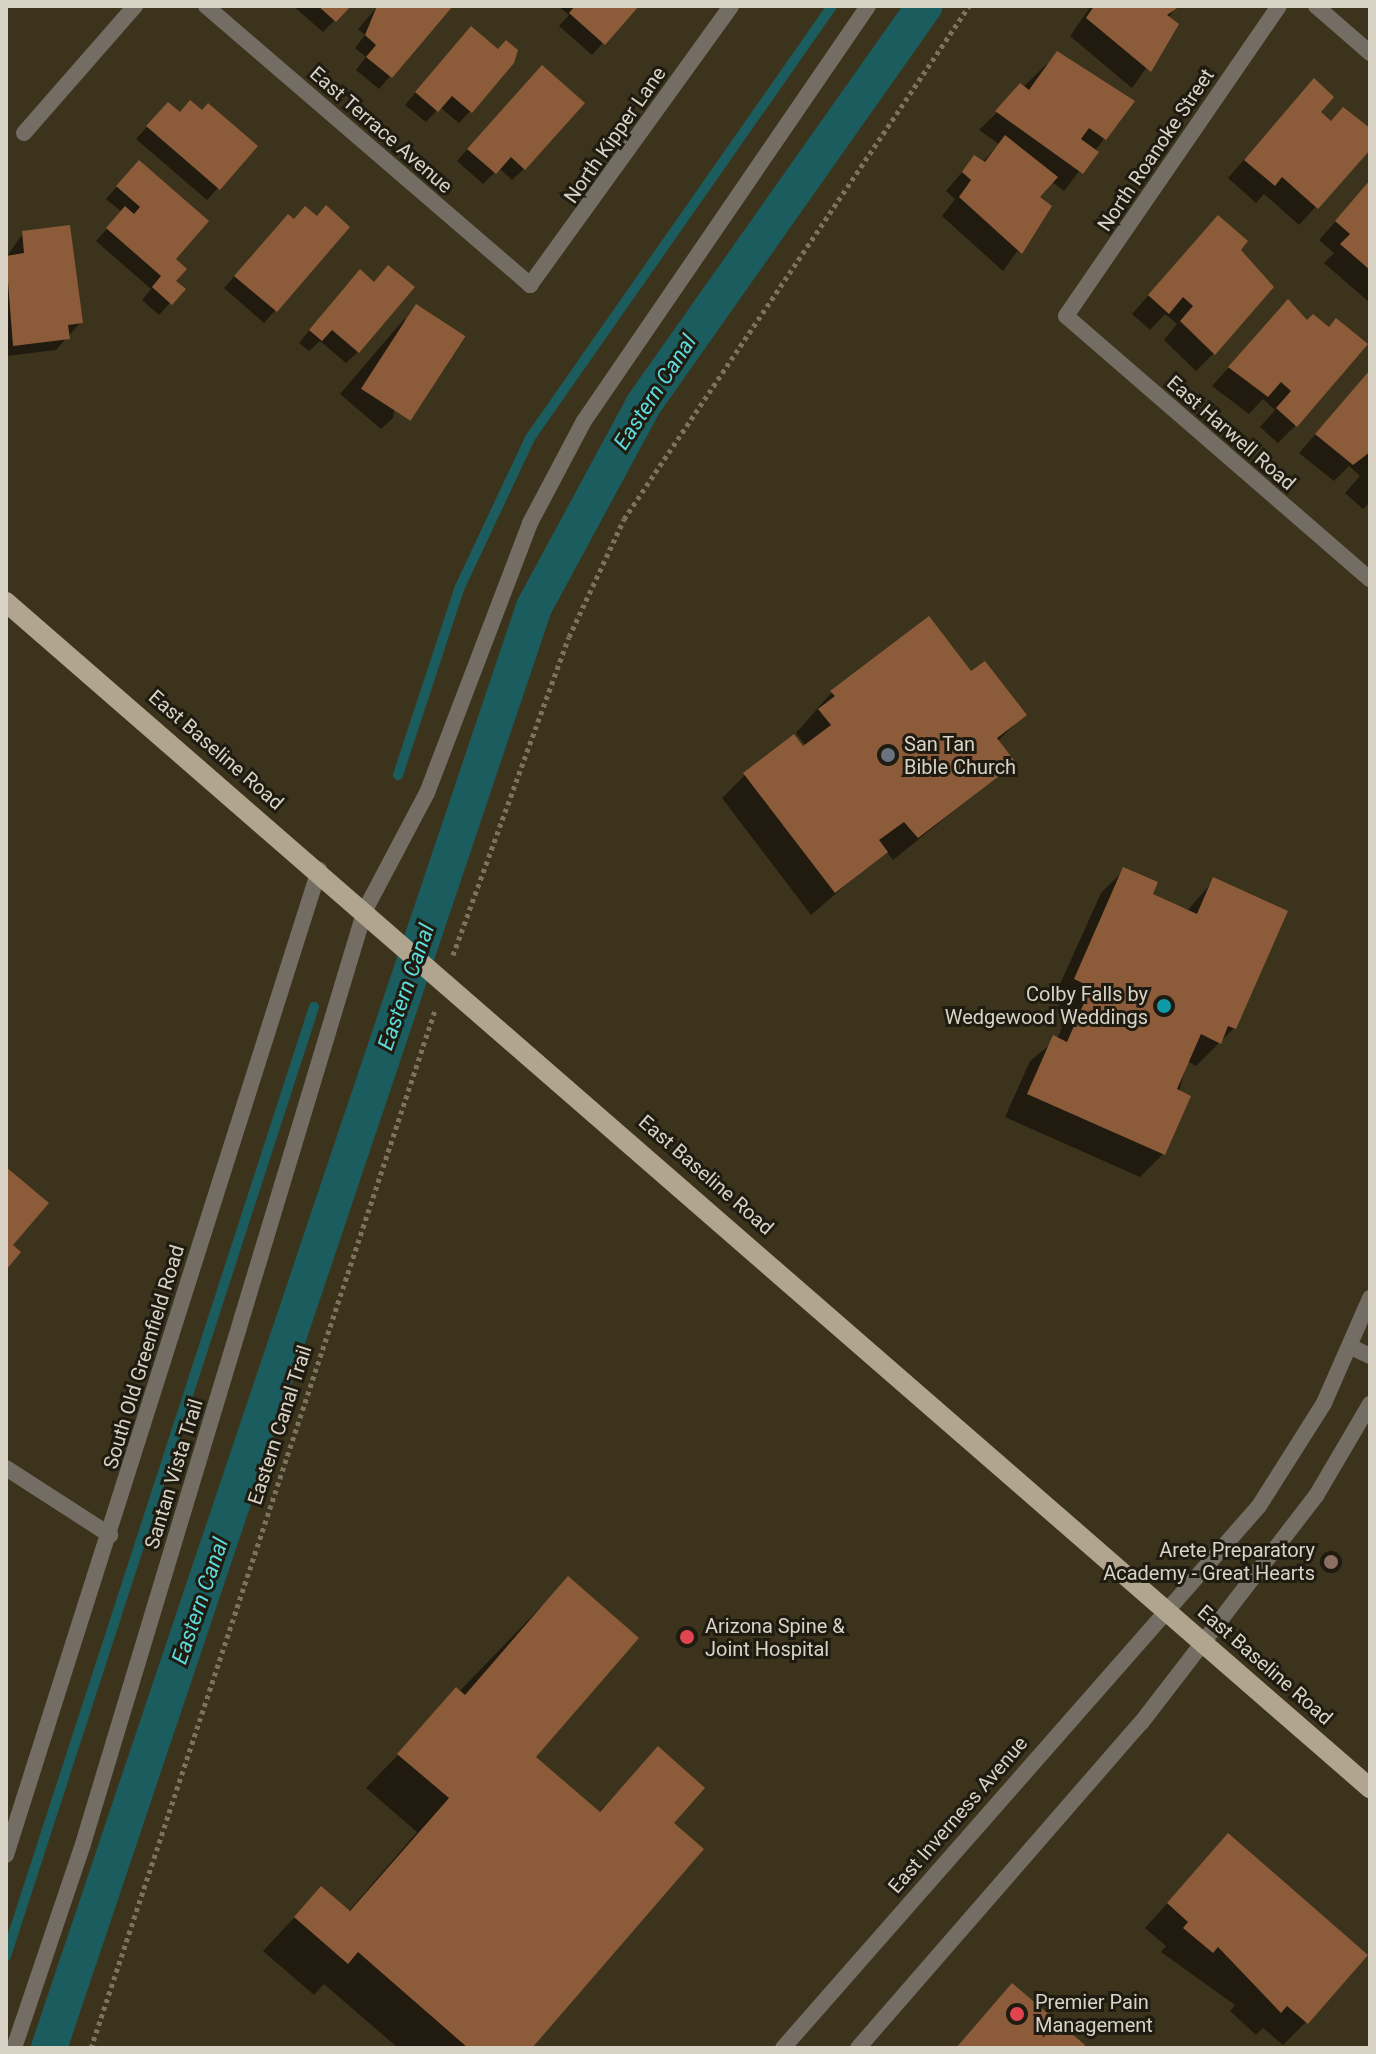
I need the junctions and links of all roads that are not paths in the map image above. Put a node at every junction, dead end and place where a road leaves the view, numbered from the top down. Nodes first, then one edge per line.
1 (135, 6) edge
2 (206, 6) edge
3 (731, 6) edge
4 (868, 6) edge
5 (1279, 6) edge
6 (1316, 6) edge
7 (1370, 53) edge
8 (24, 133) dead end
9 (530, 285) joint
10 (1066, 316) joint
11 (1370, 579) edge
12 (6, 602) edge
13 (319, 870) junction
14 (373, 916) junction
15 (1370, 1298) edge
16 (1351, 1347) junction
17 (1370, 1356) edge
18 (1370, 1404) edge
19 (6, 1468) edge
20 (110, 1535) junction
21 (1168, 1612) junction
22 (1200, 1640) junction
23 (1370, 1788) edge
24 (6, 1855) edge
25 (14, 2048) edge
26 (783, 2048) edge
27 (858, 2048) edge

1 - 8 street
2 - 9 street, East Terrace Avenue
3 - 9 street, North Kipper Lane
4 - 14 street, Santan Vista Trail
5 - 10 street, North Roanoke Street
6 - 7 street
10 - 11 street, East Harwell Road
12 - 13 main road, East Baseline Road
13 - 14 main road, East Baseline Road
13 - 20 street, South Old Greenfield Road
14 - 21 main road, East Baseline Road
14 - 25 street, Santan Vista Trail
15 - 16 street, East Inverness Avenue
16 - 17 street
16 - 21 street, East Inverness Avenue
18 - 22 street
19 - 20 street
20 - 24 street, South Old Greenfield Road
21 - 22 main road, East Baseline Road
21 - 26 street, East Inverness Avenue
22 - 23 main road, East Baseline Road
22 - 27 street

